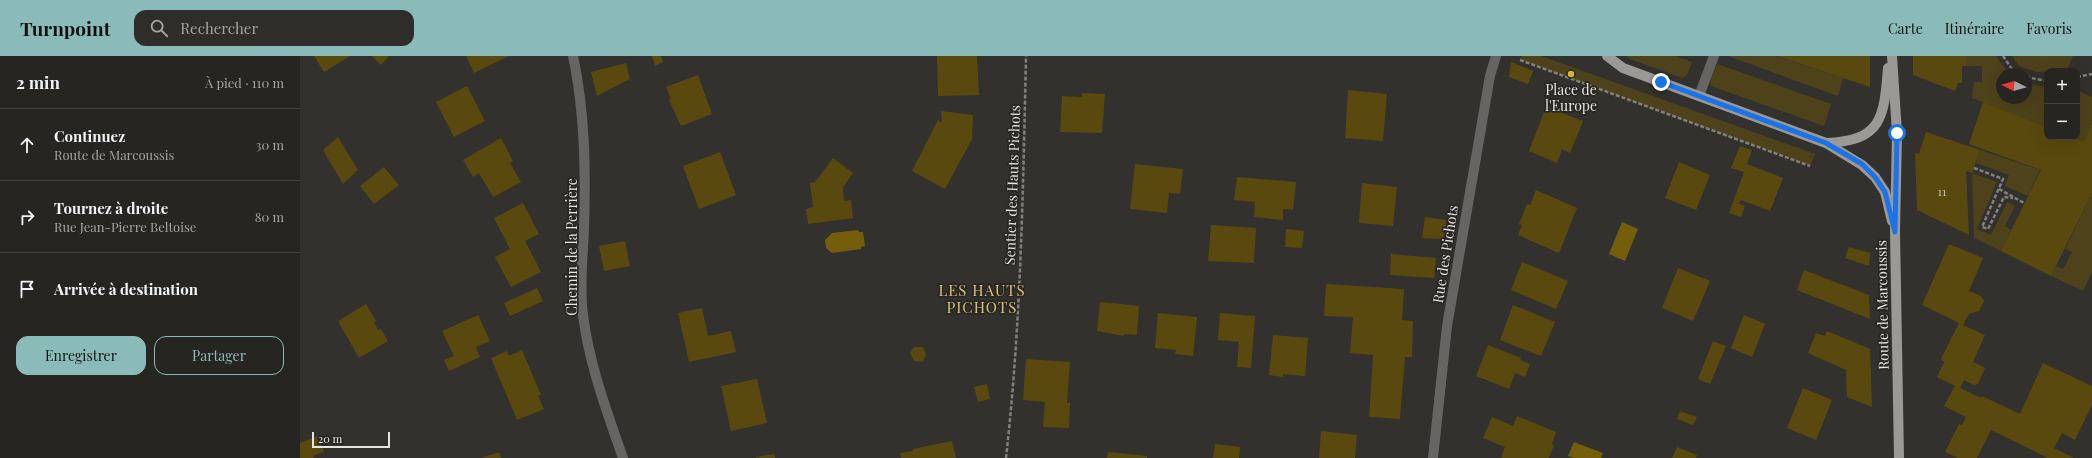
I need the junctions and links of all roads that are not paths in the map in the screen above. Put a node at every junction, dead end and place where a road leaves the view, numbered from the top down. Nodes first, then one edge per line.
1 (573, 56) edge
2 (1496, 56) edge
3 (1607, 56) edge
4 (1714, 56) edge
5 (1889, 56) edge
6 (1892, 56) edge
7 (1699, 96) junction
8 (1826, 143) junction
9 (1895, 232) junction
10 (623, 458) edge
11 (1434, 458) edge
12 (1899, 458) edge

1 - 10 street, Chemin de la Perrière
2 - 11 street, Rue des Pichots
3 - 7 main road
4 - 7 street
5 - 8 main road
6 - 9 main road, Route de Marcoussis
7 - 8 main road
8 - 9 main road
9 - 12 main road, Route de Marcoussis

